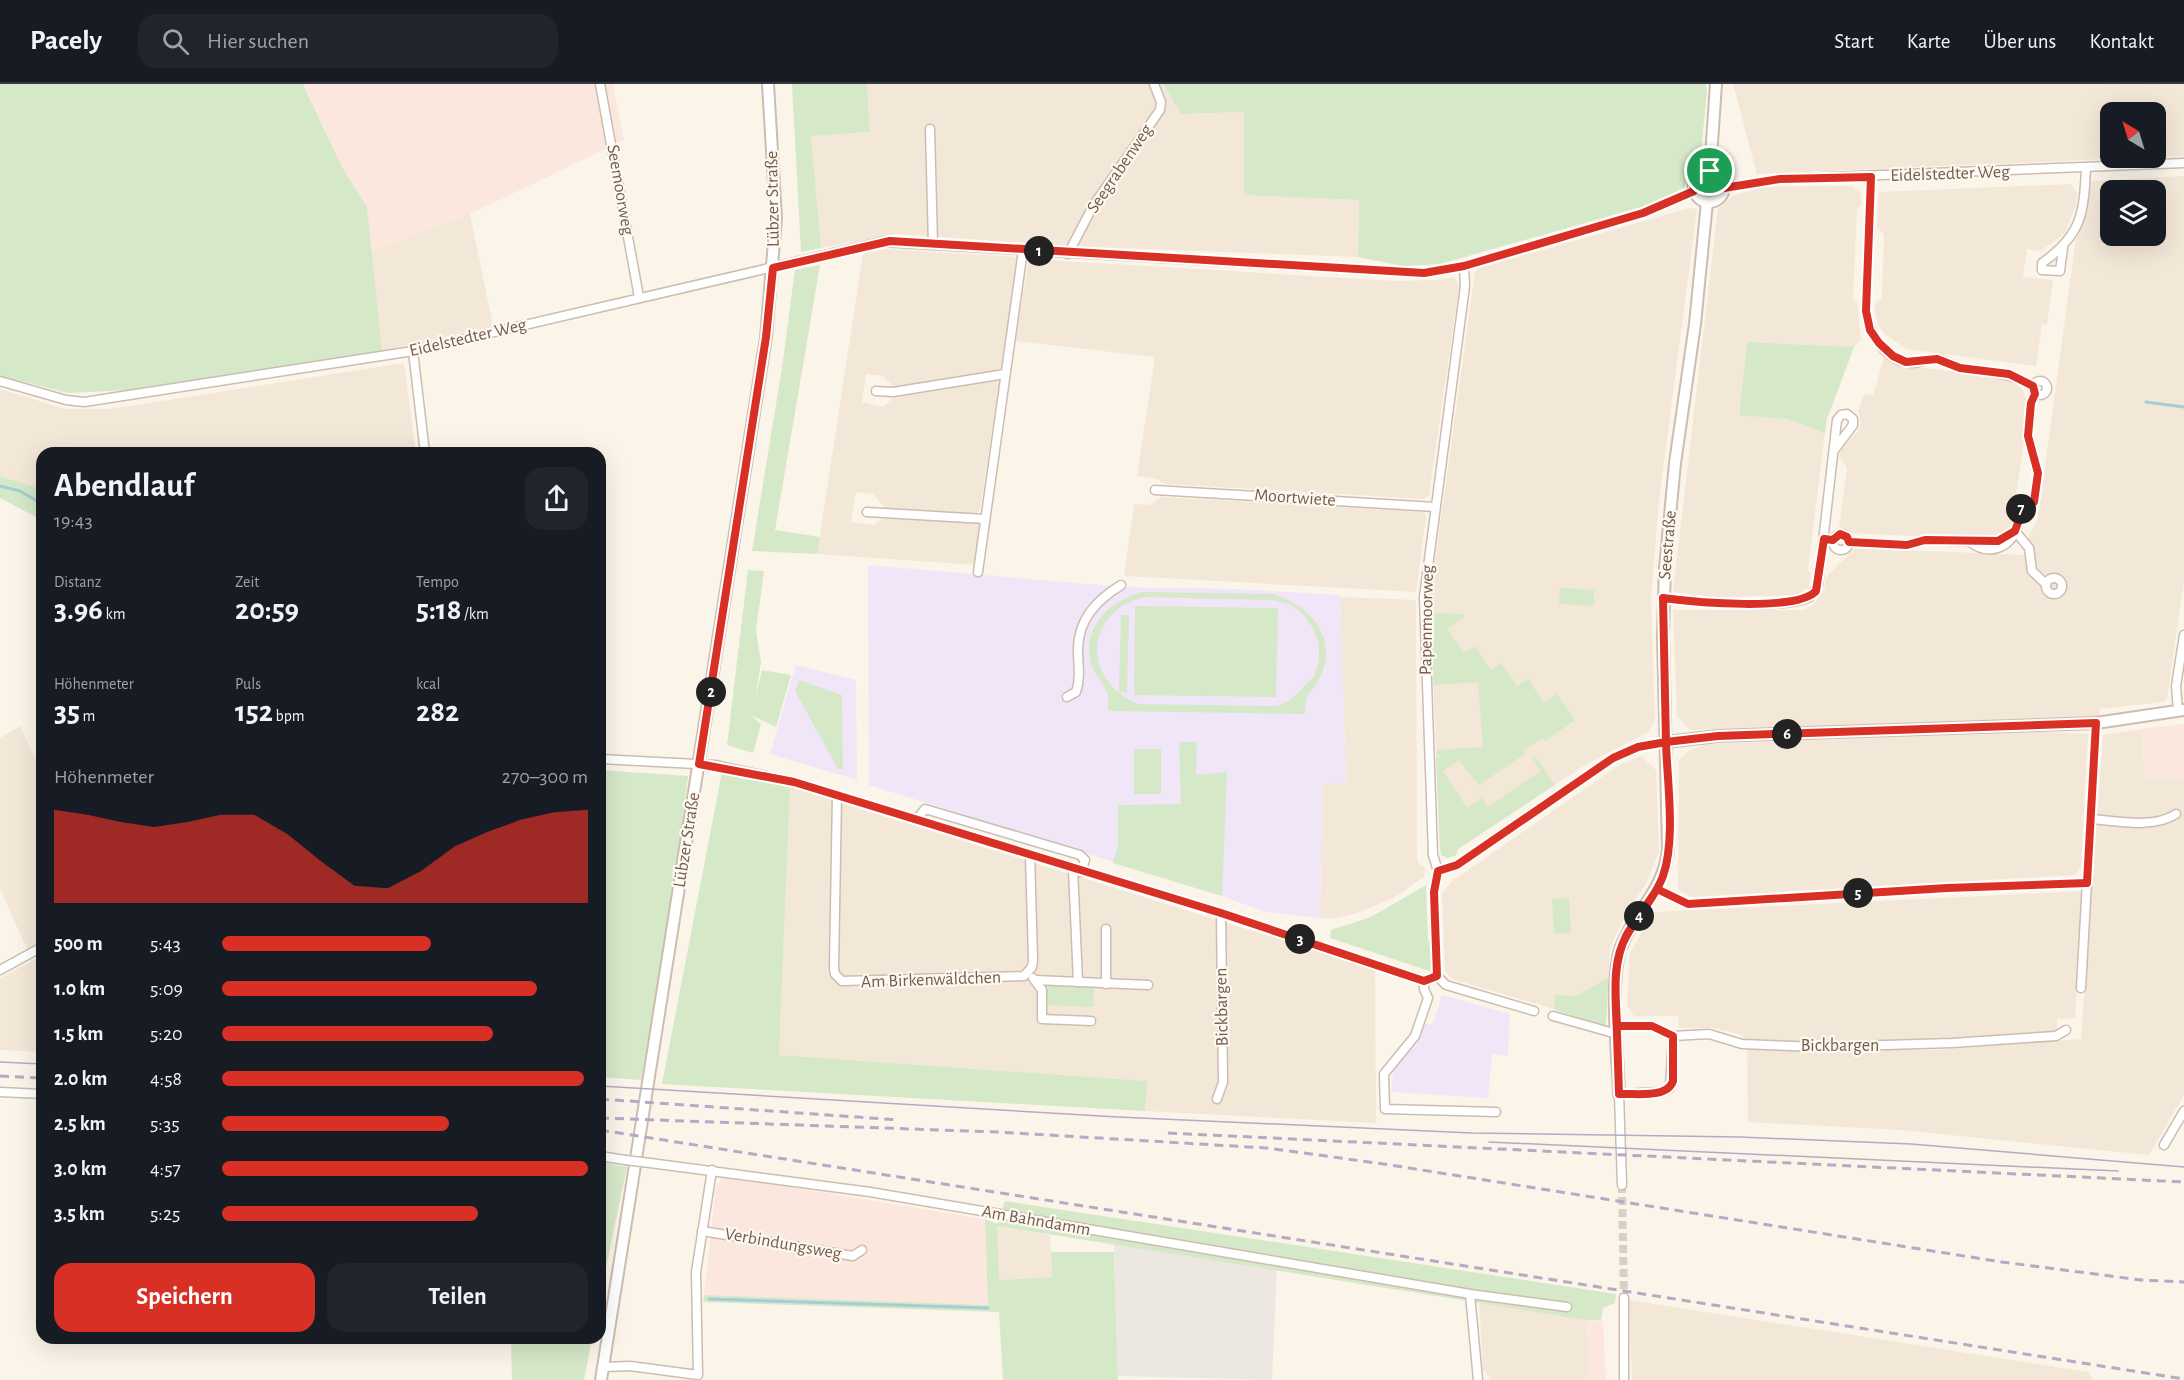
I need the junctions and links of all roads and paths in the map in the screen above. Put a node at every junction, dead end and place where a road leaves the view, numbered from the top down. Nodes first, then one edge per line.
1 (600, 84) edge
2 (768, 84) edge
3 (1154, 84) edge
4 (1716, 84) edge
5 (930, 129) dead end
6 (2180, 164) edge
7 (2086, 167) junction
8 (1710, 171) junction
9 (1871, 177) junction
10 (1724, 188) junction
11 (1694, 191) junction
12 (1707, 202) junction
13 (933, 244) junction
14 (2064, 248) dead end
15 (1023, 250) junction
16 (1068, 254) junction
17 (1464, 266) junction
18 (773, 268) junction
19 (639, 297) junction
20 (413, 351) junction
21 (1005, 374) junction
22 (0, 381) edge
23 (876, 391) dead end
24 (424, 447) edge
25 (1834, 449) dead end
26 (1155, 490) dead end
27 (1435, 507) junction
28 (867, 512) dead end
29 (985, 519) junction
30 (2015, 531) junction
31 (1828, 540) junction
32 (978, 572) dead end
33 (2046, 584) dead end
34 (1121, 585) dead end
35 (1663, 598) junction
36 (2184, 635) edge
37 (1068, 697) dead end
38 (2181, 710) edge
39 (2096, 723) junction
40 (1666, 742) junction
41 (606, 759) edge
42 (699, 764) junction
43 (837, 795) junction
44 (2176, 814) dead end
45 (917, 819) junction
46 (2091, 819) junction
47 (1030, 855) junction
48 (1077, 871) junction
49 (1438, 871) junction
50 (2087, 886) junction
51 (1657, 889) junction
52 (1221, 913) junction
53 (1106, 929) dead end
54 (36, 950) edge
55 (0, 970) edge
56 (1028, 972) junction
57 (1437, 976) junction
58 (1035, 980) junction
59 (1424, 981) junction
60 (1078, 982) junction
61 (1106, 984) junction
62 (1148, 985) dead end
63 (2081, 988) dead end
64 (1534, 1011) dead end
65 (1553, 1016) dead end
66 (1091, 1021) dead end
67 (1617, 1030) junction
68 (2066, 1030) dead end
69 (1673, 1036) junction
70 (0, 1092) edge
71 (36, 1094) edge
72 (1619, 1094) junction
73 (1217, 1099) dead end
74 (2184, 1111) edge
75 (1496, 1112) dead end
76 (2164, 1145) dead end
77 (606, 1157) edge
78 (712, 1170) junction
79 (1622, 1185) tunnel mouth
80 (702, 1231) junction
81 (862, 1250) dead end
82 (1470, 1294) junction
83 (1624, 1298) tunnel mouth
84 (1567, 1307) dead end
85 (603, 1367) junction
86 (698, 1377) edge
87 (601, 1380) edge
88 (1478, 1380) edge
89 (1624, 1380) edge

1 - 19 street, Seemoorweg
2 - 18 street, Lübzer Straße
3 - 16 street, Seegrabenweg
4 - 8 street
5 - 13 street
6 - 7 street, Eidelstedter Weg
7 - 9 street, Eidelstedter Weg
7 - 14 street
8 - 10 street
8 - 11 street
9 - 10 street, Eidelstedter Weg
9 - 30 street
10 - 12 street
11 - 12 street
11 - 17 street, Eidelstedter Weg
12 - 35 street, Seestraße
13 - 15 street, Eidelstedter Weg
13 - 18 street, Eidelstedter Weg
15 - 16 street, Eidelstedter Weg
15 - 21 street
16 - 17 street, Eidelstedter Weg
17 - 27 street, Papenmoorweg
18 - 19 street, Eidelstedter Weg
18 - 42 street, Lübzer Straße
19 - 20 street, Eidelstedter Weg
20 - 22 street, Eidelstedter Weg
20 - 24 street
21 - 23 street
21 - 29 street
25 - 31 street
26 - 27 street, Moortwiete
27 - 49 street, Papenmoorweg
28 - 29 street
29 - 32 street
30 - 31 street
30 - 33 street
31 - 35 street
34 - 37 street
35 - 40 street, Seestraße
36 - 38 street
38 - 39 street
39 - 40 street
39 - 46 street
40 - 49 street
40 - 51 street, Seestraße
41 - 42 street
42 - 43 street
42 - 85 street, Lübzer Straße
43 - 45 street
43 - 56 street, Am Birkenwäldchen
44 - 46 street
45 - 47 street
45 - 48 street
46 - 50 street
47 - 48 street
47 - 56 street
48 - 52 street
48 - 60 street
49 - 57 street, Papenmoorweg
50 - 51 street
50 - 63 street
51 - 67 street, Seestraße
52 - 59 street
52 - 73 street, Bickbargen
53 - 61 street
54 - 55 street
56 - 58 street
57 - 59 street
57 - 64 street
58 - 60 street
58 - 66 street
59 - 75 street
60 - 61 street
61 - 62 street
65 - 67 street, Bickbargen
67 - 69 street, Bickbargen
67 - 72 street, Seestraße
68 - 69 street, Bickbargen
69 - 72 street
70 - 71 street
72 - 79 street, Seestraße
74 - 76 street
77 - 78 street, Am Bahndamm, bridge
78 - 80 street, Verbindungsweg
78 - 82 street, Am Bahndamm
80 - 81 street, Verbindungsweg
80 - 86 street, Verbindungsweg
82 - 84 street, Am Bahndamm
82 - 88 street
83 - 89 street
85 - 86 street, Verbindungsweg
85 - 87 street, Lübzer Straße

